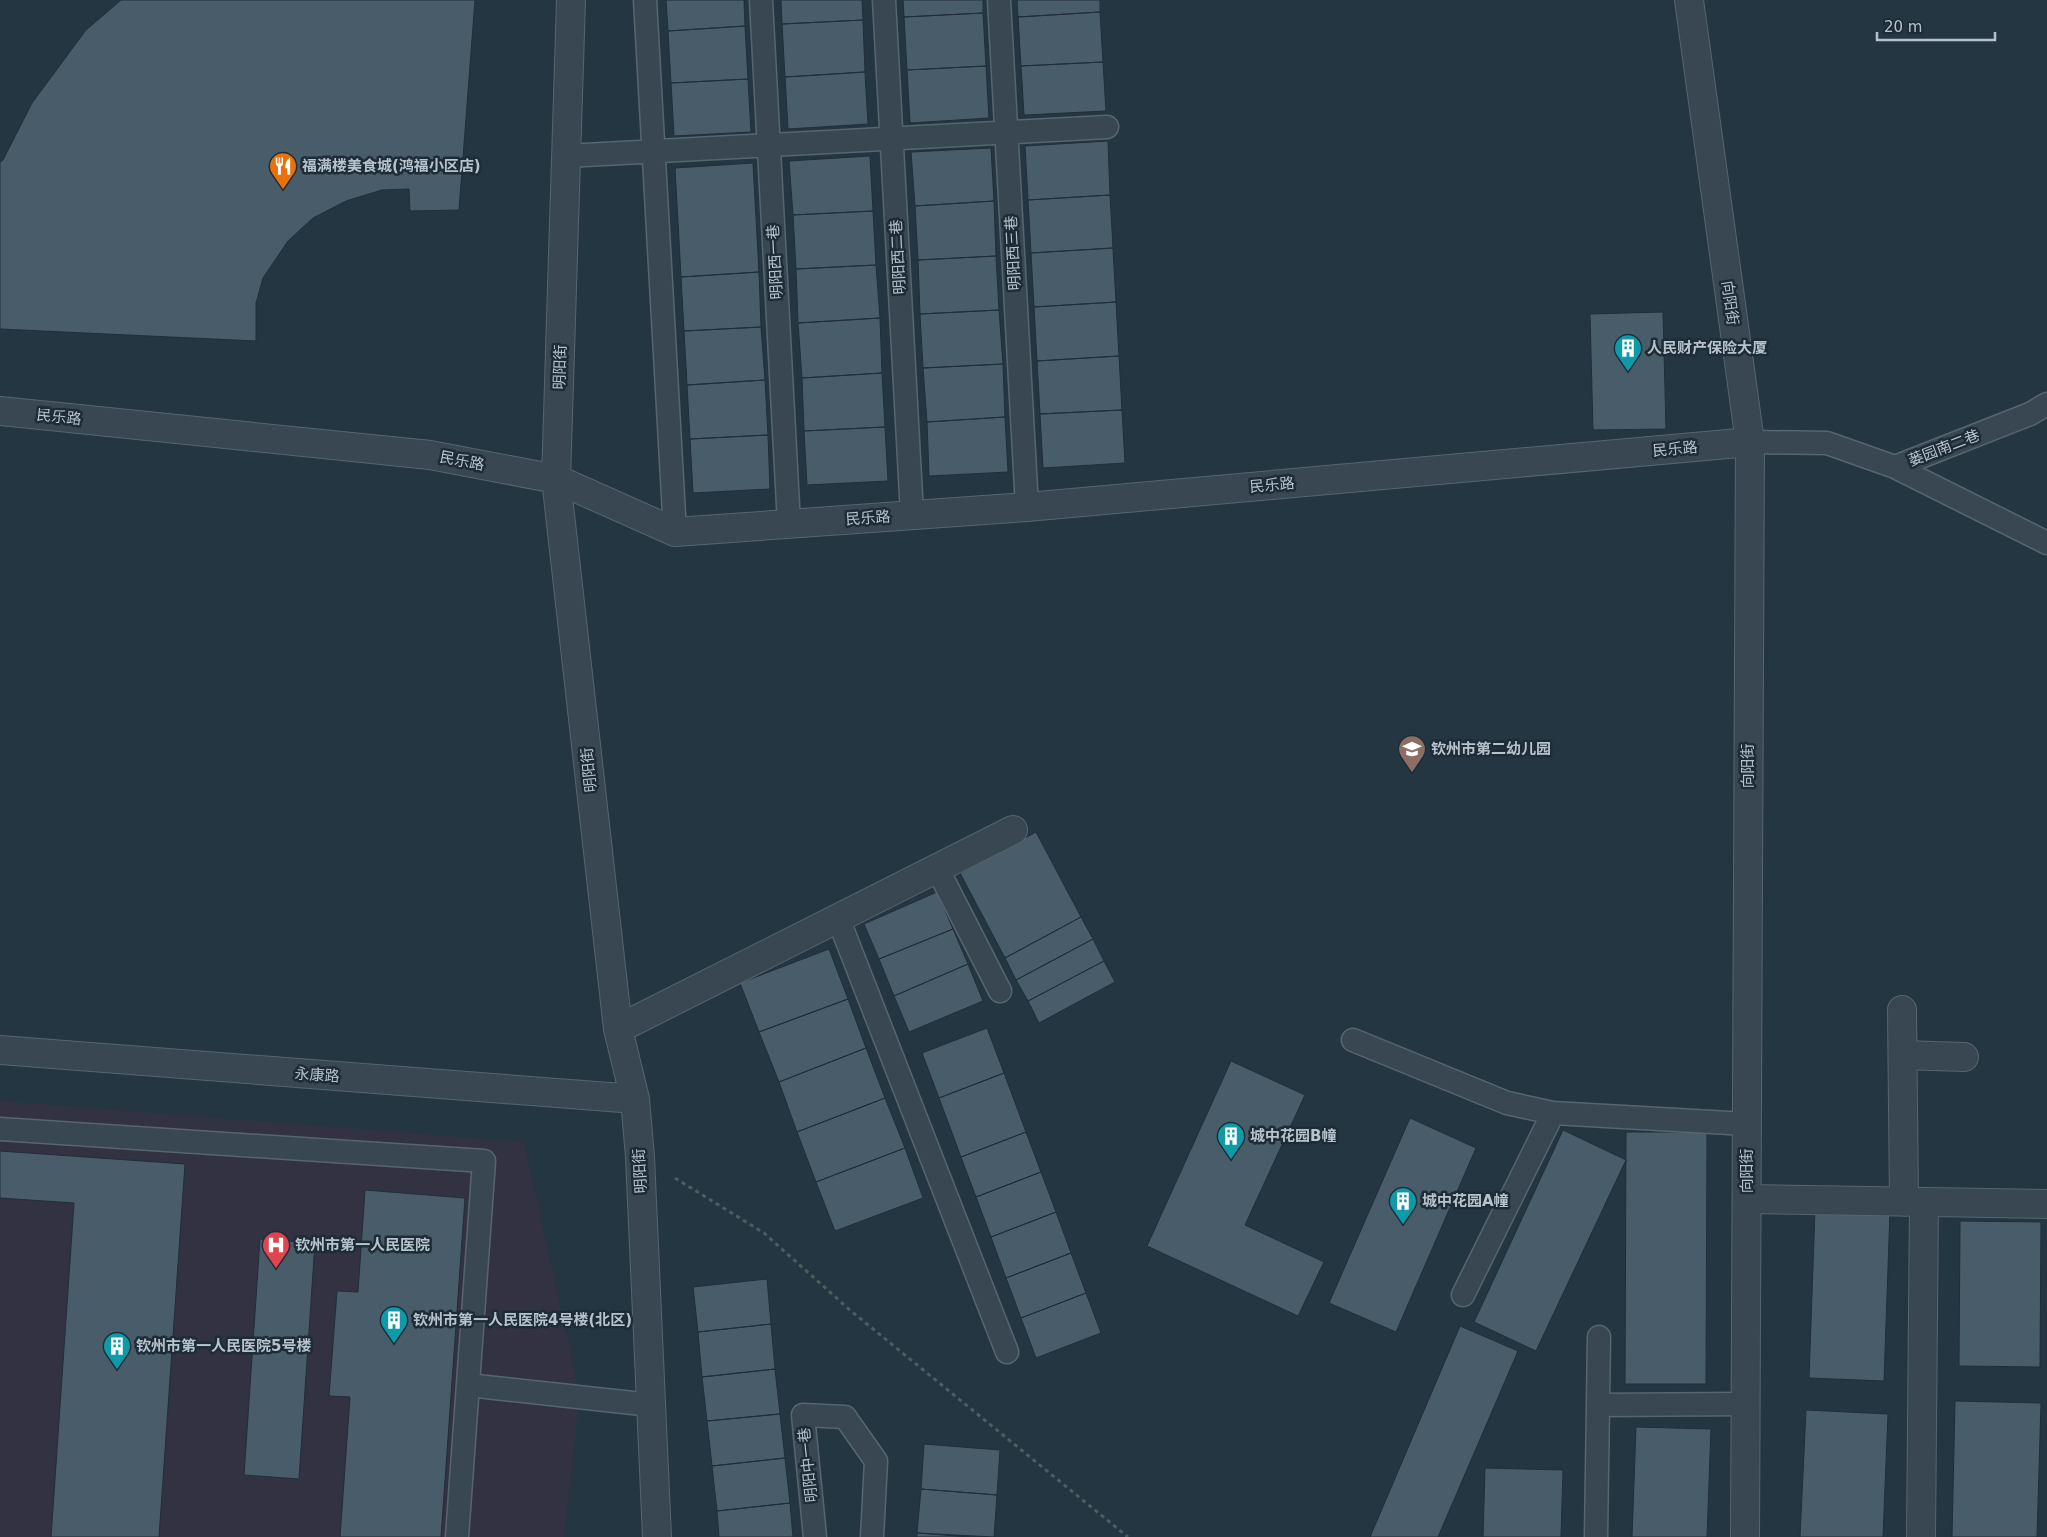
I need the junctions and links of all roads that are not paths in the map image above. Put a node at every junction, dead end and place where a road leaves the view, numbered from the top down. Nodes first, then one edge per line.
1 (571, 0) edge
2 (645, 0) edge
3 (761, 0) edge
4 (884, 0) edge
5 (999, 0) edge
6 (1689, 0) edge
7 (1107, 127) dead end
8 (1006, 132) junction
9 (892, 139) junction
10 (769, 146) junction
11 (654, 152) junction
12 (566, 156) junction
13 (2047, 404) edge
14 (0, 411) edge
15 (1750, 442) junction
16 (1895, 467) junction
17 (556, 479) junction
18 (1027, 507) junction
19 (912, 514) junction
20 (790, 524) junction
21 (675, 532) junction
22 (2047, 543) edge
23 (1013, 830) dead end
24 (937, 868) junction
25 (838, 918) junction
26 (1000, 991) dead end
27 (1902, 1010) dead end
28 (618, 1029) junction
29 (1353, 1040) dead end
30 (0, 1050) edge
31 (1903, 1055) junction
32 (1964, 1057) dead end
33 (635, 1100) junction
34 (1553, 1113) junction
35 (1747, 1124) junction
36 (0, 1129) edge
37 (1747, 1199) junction
38 (1914, 1202) junction
39 (2047, 1204) edge
40 (1463, 1295) dead end
41 (1599, 1337) dead end
42 (1007, 1352) dead end
43 (468, 1384) junction
44 (1746, 1404) junction
45 (651, 1405) junction
46 (1598, 1405) junction
47 (457, 1537) edge
48 (657, 1537) edge
49 (815, 1537) edge
50 (872, 1537) edge
51 (1596, 1537) edge
52 (1745, 1537) edge
53 (1921, 1537) edge

1 - 12 street, 明阳街
2 - 11 lane
3 - 10 lane, 明阳西一巷
4 - 9 lane, 明阳西二巷
5 - 8 lane, 明阳西三巷
6 - 15 street, 向阳街
7 - 8 lane
8 - 9 lane
8 - 18 lane, 明阳西三巷
9 - 10 lane
9 - 19 lane, 明阳西二巷
10 - 11 lane
10 - 20 lane, 明阳西一巷
11 - 12 lane
11 - 21 lane
12 - 17 street, 明阳街
13 - 16 lane, 蒌园南二巷
14 - 17 street, 民乐路
15 - 16 lane, 蒌园南二巷
15 - 18 street, 民乐路
15 - 35 street, 向阳街
16 - 22 lane
17 - 21 street, 民乐路
17 - 28 street, 明阳街
18 - 19 street, 民乐路
19 - 20 street, 民乐路
20 - 21 street, 民乐路
23 - 24 street
24 - 25 street
24 - 26 lane
25 - 28 street
25 - 42 lane
27 - 31 street
28 - 33 street, 明阳街
29 - 34 lane
30 - 33 street, 永康路
31 - 32 street
31 - 38 street
33 - 45 street, 明阳街
34 - 35 lane
34 - 40 lane
35 - 37 street, 向阳街
36 - 43 lane
37 - 38 street
37 - 44 street, 向阳街
38 - 39 street
38 - 53 street
41 - 46 lane
43 - 45 lane
43 - 47 lane
44 - 46 lane
44 - 52 street, 向阳街
45 - 48 street, 明阳街
46 - 51 lane
49 - 50 lane, 明阳中一巷

